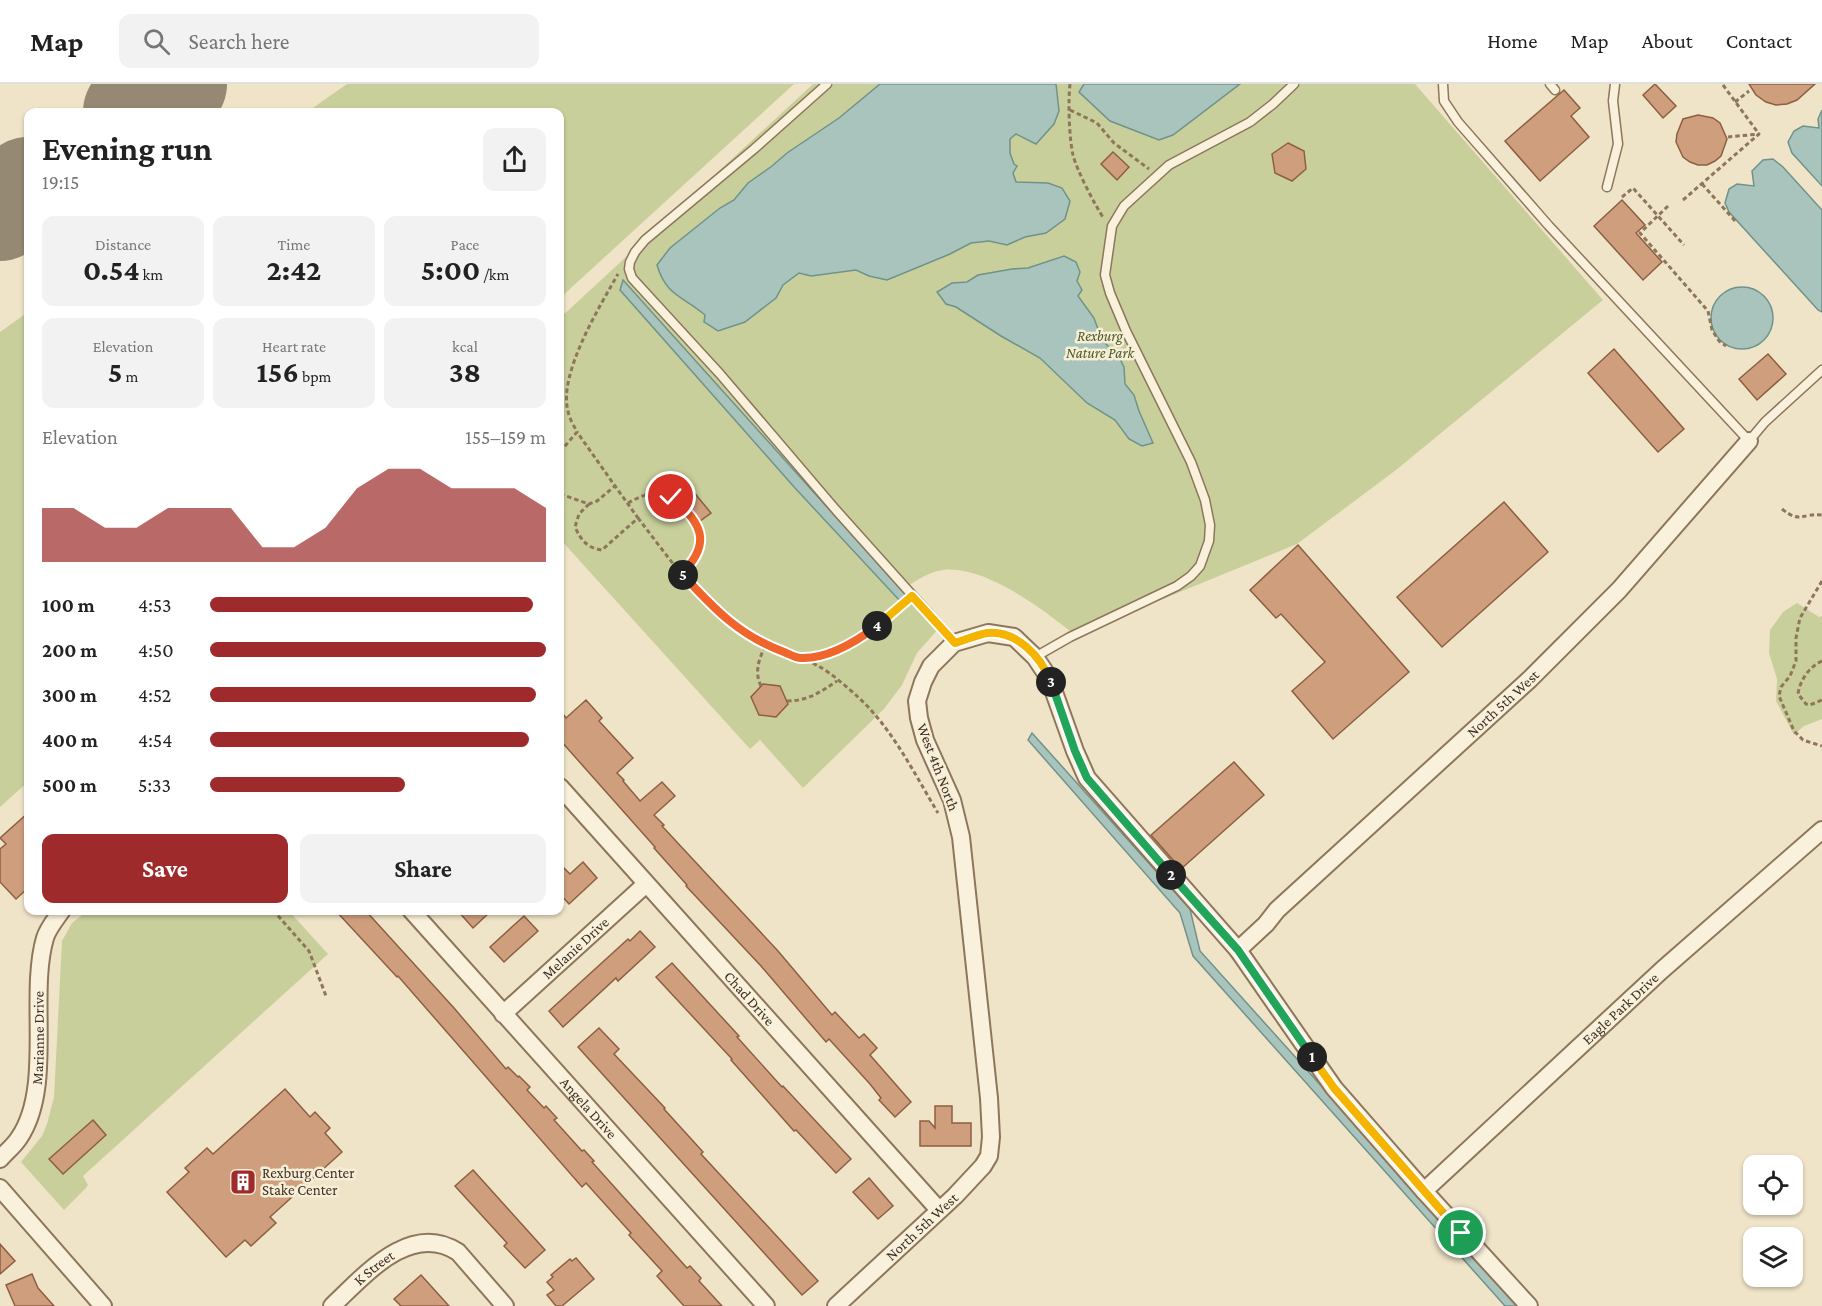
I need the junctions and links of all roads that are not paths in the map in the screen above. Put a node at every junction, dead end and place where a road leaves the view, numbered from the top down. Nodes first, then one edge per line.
1 (826, 84) edge
2 (1294, 84) edge
3 (1443, 84) edge
4 (1615, 84) edge
5 (1607, 187) dead end
6 (1822, 370) edge
7 (1749, 441) junction
8 (955, 643) junction
9 (1035, 657) junction
10 (564, 792) edge
11 (1822, 830) edge
12 (646, 884) junction
13 (59, 915) edge
14 (415, 915) edge
15 (1238, 950) junction
16 (503, 1014) junction
17 (991, 1137) joint
18 (0, 1159) edge
19 (0, 1188) edge
20 (1424, 1191) junction
21 (939, 1210) junction
22 (103, 1306) edge
23 (332, 1306) edge
24 (505, 1306) edge
25 (766, 1306) edge
26 (836, 1306) edge
27 (1529, 1306) edge

1 - 8 lane
2 - 9 lane
3 - 7 lane
4 - 5 lane
6 - 7 lane
7 - 15 street, North 5th West
8 - 9 street, West 4th North
8 - 17 street, West 4th North
9 - 15 street, West 4th North
10 - 12 street, Chad Drive
11 - 20 street, Eagle Park Drive
12 - 16 street, Melanie Drive
12 - 21 street, Chad Drive
13 - 18 street, Marianne Drive
14 - 16 street, Angela Drive
15 - 20 street, West 4th North
16 - 25 street, Angela Drive
17 - 21 street, North 5th West
19 - 22 street
20 - 27 street, West 4th North
21 - 26 street, North 5th West
23 - 24 street, K Street

